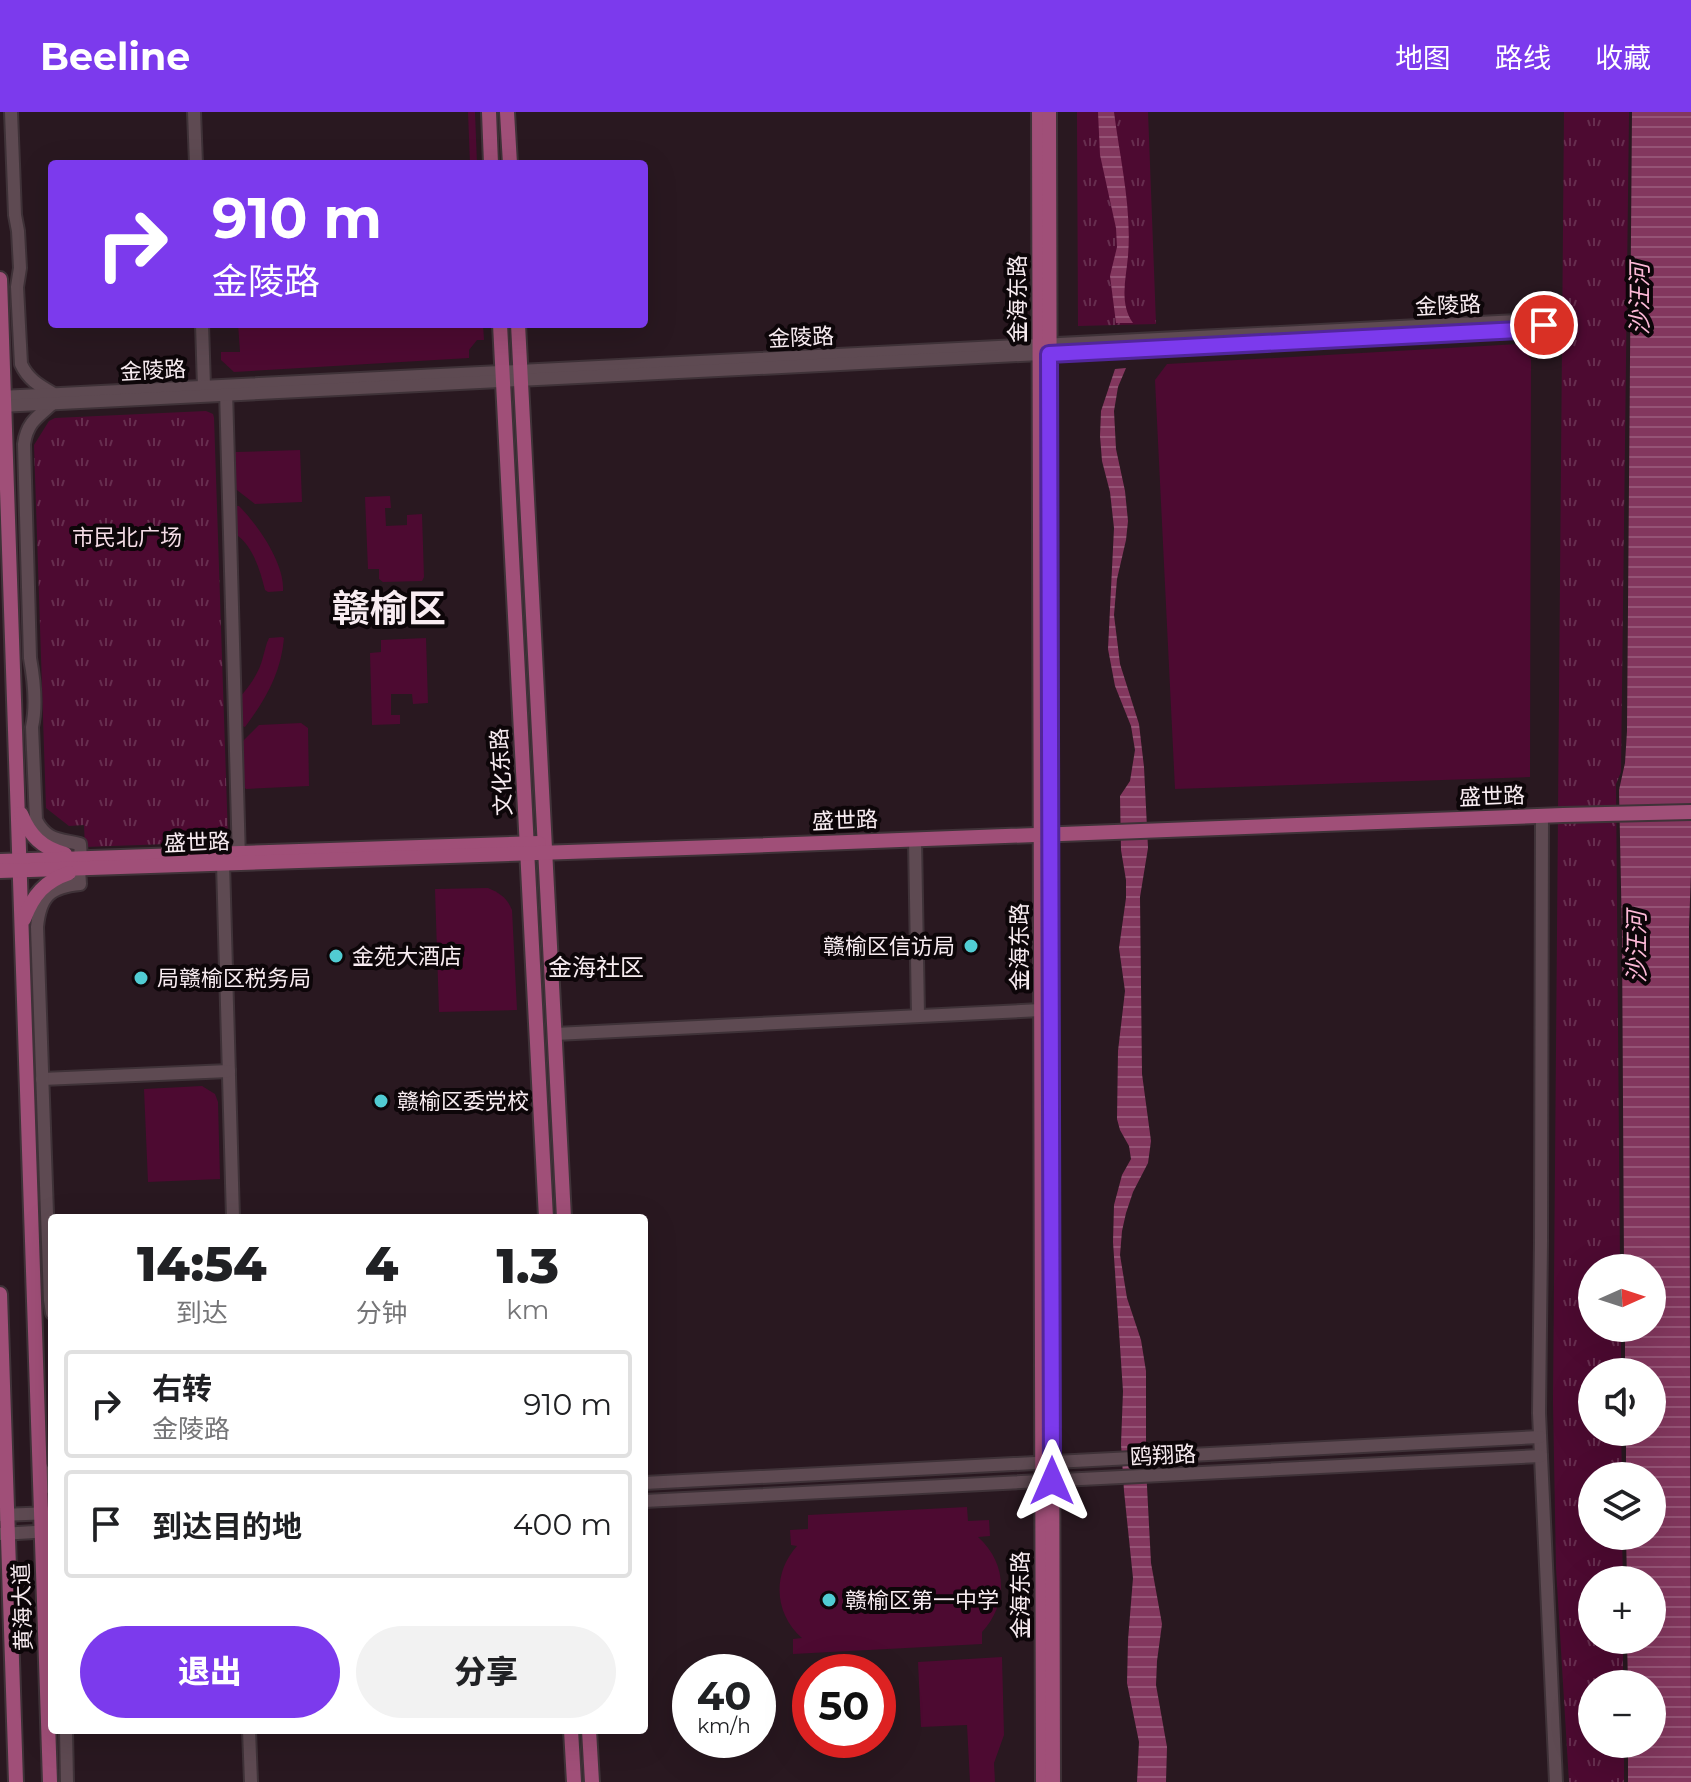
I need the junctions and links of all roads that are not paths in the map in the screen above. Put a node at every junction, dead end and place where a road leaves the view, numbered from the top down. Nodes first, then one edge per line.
1 (11, 112) edge
2 (194, 112) edge
3 (489, 112) edge
4 (507, 112) edge
5 (1039, 112) edge
6 (1049, 112) edge
7 (196, 160) edge
8 (491, 160) edge
9 (510, 160) edge
10 (0, 279) edge
11 (202, 328) edge
12 (500, 328) edge
13 (518, 328) edge
14 (1044, 350) junction
15 (521, 376) junction
16 (502, 377) junction
17 (204, 387) junction
18 (222, 391) junction
19 (54, 399) junction
20 (2, 402) edge
21 (17, 802) junction
22 (1691, 803) edge
23 (1691, 812) edge
24 (1542, 816) junction
25 (1046, 830) junction
26 (915, 839) junction
27 (526, 848) junction
28 (545, 848) junction
29 (233, 859) junction
30 (0, 861) edge
31 (19, 865) junction
32 (81, 865) junction
33 (0, 871) edge
34 (21, 927) junction
35 (1041, 1010) junction
36 (918, 1016) junction
37 (555, 1034) junction
38 (26, 1058) junction
39 (229, 1071) junction
40 (42, 1079) junction
41 (27, 1102) junction
42 (233, 1214) edge
43 (546, 1214) edge
44 (564, 1214) edge
45 (48, 1245) edge
46 (0, 1294) edge
47 (1540, 1437) junction
48 (1541, 1456) junction
49 (39, 1462) junction
50 (1047, 1462) junction
51 (6, 1463) junction
52 (0, 1481) edge
53 (48, 1481) edge
54 (1047, 1481) junction
55 (648, 1483) edge
56 (648, 1501) edge
57 (46, 1513) edge
58 (4, 1515) edge
59 (47, 1532) edge
60 (4, 1534) edge
61 (48, 1568) edge
62 (43, 1582) junction
63 (48, 1725) edge
64 (48, 1734) edge
65 (66, 1734) edge
66 (249, 1734) edge
67 (571, 1734) edge
68 (589, 1734) edge
69 (16, 1782) edge
70 (50, 1782) edge
71 (67, 1782) edge
72 (251, 1782) edge
73 (574, 1782) edge
74 (592, 1782) edge
75 (1043, 1782) edge
76 (1053, 1782) edge
77 (1556, 1782) edge

1 - 19 street
2 - 7 street
3 - 8 main road
4 - 9 main road
5 - 14 main road, 金海东路
6 - 14 main road, 金海东路
10 - 20 main road, 黄海大道
11 - 17 street
12 - 16 main road, 文化东路
13 - 15 main road, 文化东路
14 - 14 street, 金陵路
14 - 15 street, 金陵路
14 - 25 main road, 金海东路
15 - 16 street, 金陵路
15 - 28 main road, 文化东路
16 - 18 street, 金陵路
16 - 27 main road, 文化东路
17 - 18 street, 金陵路
17 - 19 street, 金陵路
18 - 19 street, 金陵路
18 - 29 street
19 - 20 street, 金陵路
19 - 32 street
20 - 21 main road, 黄海大道
21 - 31 main road, 黄海大道
21 - 32 main road
22 - 25 main road, 盛世路
23 - 24 main road, 盛世路
24 - 25 main road, 盛世路
24 - 47 street
25 - 26 main road, 盛世路
25 - 28 main road, 盛世路
25 - 35 main road, 金海东路
25 - 50 main road, 金海东路
26 - 28 main road, 盛世路
26 - 36 street
27 - 28 main road, 盛世路
27 - 29 main road, 盛世路
27 - 43 main road, 文化东路
28 - 37 main road, 文化东路
29 - 32 main road, 盛世路
29 - 39 street
30 - 31 main road, 盛世路
31 - 32 main road, 盛世路
31 - 33 main road, 盛世路
31 - 34 main road, 黄海大道
32 - 34 main road
32 - 40 street
34 - 38 main road, 黄海大道
35 - 36 street
35 - 50 main road, 金海东路
36 - 37 street
37 - 44 main road, 文化东路
38 - 40 street
38 - 41 main road, 黄海大道
39 - 40 street
39 - 42 street
40 - 41 street
40 - 45 street
41 - 49 main road, 黄海大道
46 - 51 main road, 黄海大道
47 - 48 street
47 - 50 street, 鸥翔路
48 - 54 street, 鸥翔路
48 - 77 street
49 - 53 street
49 - 57 main road, 黄海大道
50 - 54 main road, 金海东路
50 - 55 street, 鸥翔路
51 - 52 street
51 - 58 main road, 黄海大道
54 - 56 street, 鸥翔路
54 - 75 main road, 金海东路
54 - 76 main road, 金海东路
57 - 58 street
57 - 59 main road, 黄海大道
58 - 60 main road, 黄海大道
59 - 60 street
59 - 62 main road, 黄海大道
60 - 69 main road, 黄海大道
61 - 62 street
62 - 63 main road, 黄海大道
64 - 70 main road, 黄海大道
65 - 71 street
66 - 72 street
67 - 73 main road
68 - 74 main road

